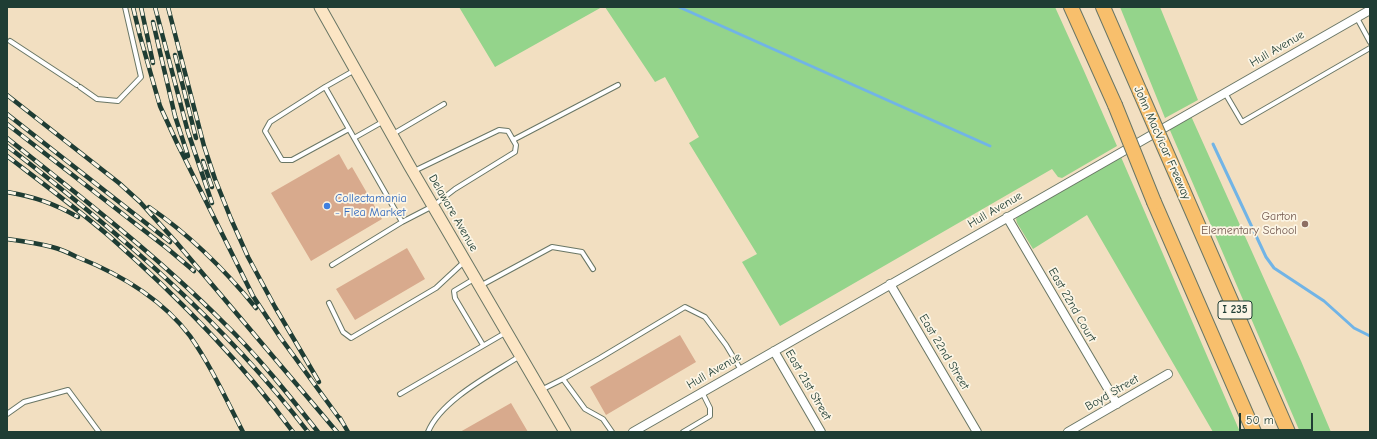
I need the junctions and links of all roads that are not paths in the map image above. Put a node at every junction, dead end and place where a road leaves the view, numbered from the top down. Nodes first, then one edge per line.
1 (125, 7) edge
2 (320, 7) edge
3 (1071, 7) edge
4 (1103, 7) edge
5 (1370, 10) edge
6 (1356, 17) junction
7 (10, 42) dead end
8 (1370, 42) edge
9 (1370, 48) edge
10 (356, 70) junction
11 (618, 85) dead end
12 (325, 87) junction
13 (1225, 92) junction
14 (444, 104) dead end
15 (384, 120) junction
16 (349, 129) junction
17 (392, 134) junction
18 (354, 138) junction
19 (513, 140) junction
20 (413, 171) junction
21 (433, 206) junction
22 (1007, 217) junction
23 (402, 222) junction
24 (465, 261) junction
25 (332, 265) dead end
26 (592, 270) dead end
27 (478, 282) junction
28 (890, 284) junction
29 (329, 303) dead end
30 (507, 332) junction
31 (483, 345) junction
32 (774, 351) junction
33 (521, 356) junction
34 (741, 370) junction
35 (1168, 374) dead end
36 (563, 379) junction
37 (540, 390) junction
38 (702, 392) junction
39 (400, 394) dead end
40 (1117, 404) junction
41 (7, 414) edge
42 (99, 432) edge
43 (428, 432) edge
44 (565, 432) edge
45 (612, 432) edge
46 (635, 432) edge
47 (682, 432) edge
48 (821, 432) edge
49 (977, 432) edge
50 (1068, 432) edge
51 (1254, 432) edge
52 (1288, 432) edge

1 - 7 lane
2 - 10 main road, Delaware Avenue
3 - 51 highway, I 235, bridge
4 - 52 highway, John MacVicar Freeway / I 235, bridge
5 - 6 street, Hull Avenue
6 - 8 lane
6 - 13 street, Hull Avenue
9 - 13 lane
10 - 12 lane
10 - 15 main road, Delaware Avenue
11 - 19 lane
12 - 16 lane
12 - 16 lane
13 - 22 street, Hull Avenue
14 - 17 lane
15 - 17 main road, Delaware Avenue
15 - 18 lane
16 - 18 lane
17 - 20 main road, Delaware Avenue
18 - 23 lane
19 - 20 lane
19 - 21 lane
20 - 21 main road, Delaware Avenue
21 - 23 lane
21 - 24 main road, Delaware Avenue
22 - 28 street, Hull Avenue
22 - 40 street, East 22nd Court
23 - 25 lane
24 - 27 main road, Delaware Avenue
24 - 29 lane
26 - 27 lane
27 - 30 main road, Delaware Avenue
27 - 31 lane
28 - 32 street, Hull Avenue
28 - 49 street, East 22nd Street
30 - 31 lane
30 - 33 main road, Delaware Avenue
31 - 39 lane
32 - 34 street, Hull Avenue
32 - 48 street, East 21st Street
33 - 37 main road, Delaware Avenue
33 - 43 lane
34 - 36 lane
34 - 38 street, Hull Avenue
35 - 40 street, Boyd Street
36 - 37 lane
36 - 45 lane
37 - 44 main road, Delaware Avenue
38 - 46 street, Hull Avenue
38 - 47 lane
40 - 50 street, Boyd Street
41 - 42 lane

